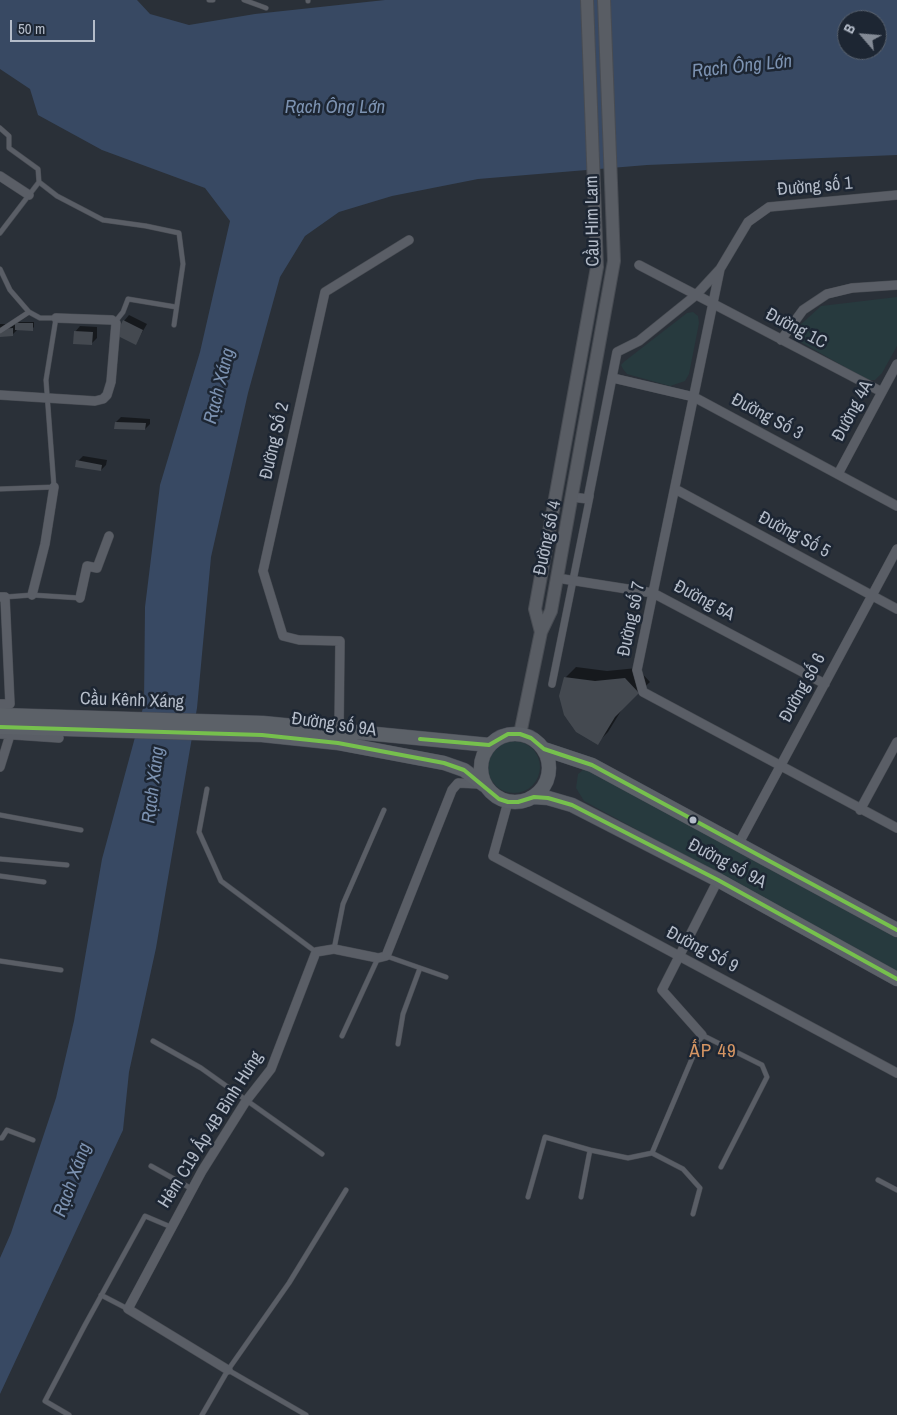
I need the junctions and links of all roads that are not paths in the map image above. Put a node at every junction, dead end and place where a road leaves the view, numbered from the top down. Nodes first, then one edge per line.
1 (244, 0) edge
2 (587, 0) edge
3 (604, 0) edge
4 (266, 8) dead end
5 (0, 128) edge
6 (0, 176) edge
7 (39, 182) junction
8 (30, 195) junction
9 (897, 195) edge
10 (0, 233) edge
11 (409, 240) dead end
12 (639, 265) dead end
13 (0, 269) edge
14 (720, 269) junction
15 (897, 285) edge
16 (696, 295) junction
17 (713, 304) junction
18 (176, 308) junction
19 (29, 312) junction
20 (56, 318) junction
21 (115, 322) junction
22 (174, 325) dead end
23 (0, 331) edge
24 (781, 340) junction
25 (897, 364) edge
26 (613, 378) junction
27 (882, 392) junction
28 (0, 395) edge
29 (47, 397) junction
30 (694, 397) junction
31 (838, 474) junction
32 (54, 486) junction
33 (0, 489) edge
34 (675, 489) junction
35 (555, 496) joint
36 (572, 498) junction
37 (897, 506) edge
38 (109, 536) dead end
39 (897, 550) edge
40 (557, 578) junction
41 (573, 580) junction
42 (653, 593) junction
43 (32, 595) junction
44 (872, 596) junction
45 (3, 597) edge
46 (80, 598) joint
47 (897, 609) edge
48 (541, 632) junction
49 (552, 684) dead end
50 (824, 684) junction
51 (0, 704) edge
52 (0, 715) edge
53 (262, 729) junction
54 (339, 729) junction
55 (5, 731) edge
56 (0, 734) edge
57 (520, 734) junction
58 (59, 738) dead end
59 (897, 742) edge
60 (489, 745) junction
61 (544, 749) junction
62 (779, 766) junction
63 (0, 767) edge
64 (484, 785) junction
65 (207, 789) dead end
66 (534, 797) junction
67 (508, 802) junction
68 (384, 810) dead end
69 (860, 810) junction
70 (0, 815) edge
71 (897, 828) edge
72 (81, 830) dead end
73 (738, 843) junction
74 (0, 859) edge
75 (67, 865) dead end
76 (0, 876) edge
77 (718, 880) junction
78 (44, 882) dead end
79 (897, 930) edge
80 (334, 949) junction
81 (316, 952) junction
82 (679, 956) junction
83 (382, 957) junction
84 (0, 961) edge
85 (420, 968) junction
86 (61, 970) dead end
87 (446, 977) dead end
88 (897, 978) edge
89 (702, 1035) junction
90 (342, 1036) dead end
91 (153, 1041) dead end
92 (398, 1044) dead end
93 (897, 1073) edge
94 (246, 1101) junction
95 (0, 1138) edge
96 (34, 1140) dead end
97 (590, 1150) junction
98 (652, 1153) junction
99 (322, 1154) dead end
100 (151, 1166) dead end
101 (721, 1167) dead end
102 (878, 1180) dead end
103 (192, 1189) junction
104 (346, 1190) dead end
105 (897, 1190) edge
106 (528, 1197) dead end
107 (581, 1197) dead end
108 (693, 1214) dead end
109 (171, 1227) junction
110 (101, 1295) junction
111 (128, 1309) junction
112 (228, 1370) junction
113 (69, 1415) edge
114 (202, 1415) edge
115 (306, 1415) edge

1 - 4 lane
2 - 35 main road, Cầu Him Lam
3 - 36 main road, Cầu Him Lam
5 - 7 lane
6 - 8 street
7 - 8 lane
7 - 18 lane
8 - 10 lane
9 - 14 street, Đường số 1
11 - 54 street, Đường Số 2
12 - 16 street, Đường 1C
13 - 19 lane
14 - 16 street, Đường số 1
14 - 17 street, Đường số 7
15 - 24 street
16 - 17 street, Đường 1C
16 - 26 street, Đường số 1
17 - 24 street, Đường 1C
17 - 30 street, Đường số 7
18 - 21 lane
18 - 22 lane
19 - 20 lane
19 - 23 lane
20 - 21 street
20 - 29 lane
21 - 29 street
24 - 27 street, Đường 1C
25 - 27 street, Đường 4A
26 - 30 street, Đường Số 3
26 - 36 street, Đường số 4
26 - 41 street
27 - 31 street, Đường 4A
28 - 29 street
29 - 32 lane
30 - 31 street, Đường Số 3
30 - 34 street, Đường số 7
31 - 37 street, Đường Số 3
32 - 33 lane
32 - 43 street
34 - 42 street, Đường số 7
34 - 44 street, Đường Số 5
35 - 48 main road, Đường số 4
36 - 40 main road, Đường số 4
38 - 46 street
39 - 44 street, Đường số 6
40 - 41 street, Đường 5A
40 - 48 main road, Đường số 4
41 - 42 street, Đường 5A
41 - 49 street
42 - 50 street, Đường 5A
42 - 62 street, Đường số 7
43 - 45 lane
43 - 46 lane
44 - 47 street, Đường Số 5
44 - 50 street, Đường số 6
45 - 51 street
48 - 57 main road, Đường số 4
50 - 62 street, Đường số 6
52 - 53 main road, Cầu Kênh Xáng
53 - 54 main road, Đường số 9A
53 - 55 main road, Cầu Kênh Xáng
53 - 64 main road, Đường số 9A
54 - 60 main road, Đường số 9A
55 - 56 street
55 - 58 street
55 - 63 street
57 - 60 main road
57 - 61 main road
59 - 69 street
60 - 64 main road
61 - 66 main road
61 - 73 main road, Đường số 9A
62 - 69 street, Đường số 7
62 - 73 street, Đường số 6
64 - 67 main road
64 - 83 street
65 - 81 lane
66 - 67 main road
66 - 77 main road, Đường số 9A
67 - 82 street, Đường Số 9
68 - 80 lane
69 - 71 street, Đường số 7
70 - 72 lane
73 - 79 main road, Đường số 9A
74 - 75 lane
76 - 78 lane
77 - 82 street
77 - 88 main road, Đường số 9A
80 - 81 street
80 - 83 street
81 - 94 street, Hẻm C19 Ấp 4B Bình Hưng
82 - 89 street
82 - 93 street, Đường Số 9
83 - 85 lane
83 - 90 lane
84 - 86 lane
85 - 87 lane
85 - 92 lane
89 - 98 lane
89 - 101 lane
91 - 94 lane
94 - 99 lane
94 - 103 street, Hẻm C19 Ấp 4B Bình Hưng
95 - 96 lane
97 - 98 lane
97 - 106 lane
97 - 107 lane
98 - 108 lane
100 - 103 lane
102 - 105 lane
103 - 109 street, Hẻm C19 Ấp 4B Bình Hưng
104 - 112 lane
109 - 110 lane, Hẻm C19 Ấp 4B Bình Hưng
109 - 111 street, Hẻm C19 Ấp 4B Bình Hưng
110 - 111 lane
110 - 113 lane, Hẻm C19 Ấp 4B Bình Hưng
111 - 112 street
112 - 114 lane
112 - 115 lane

